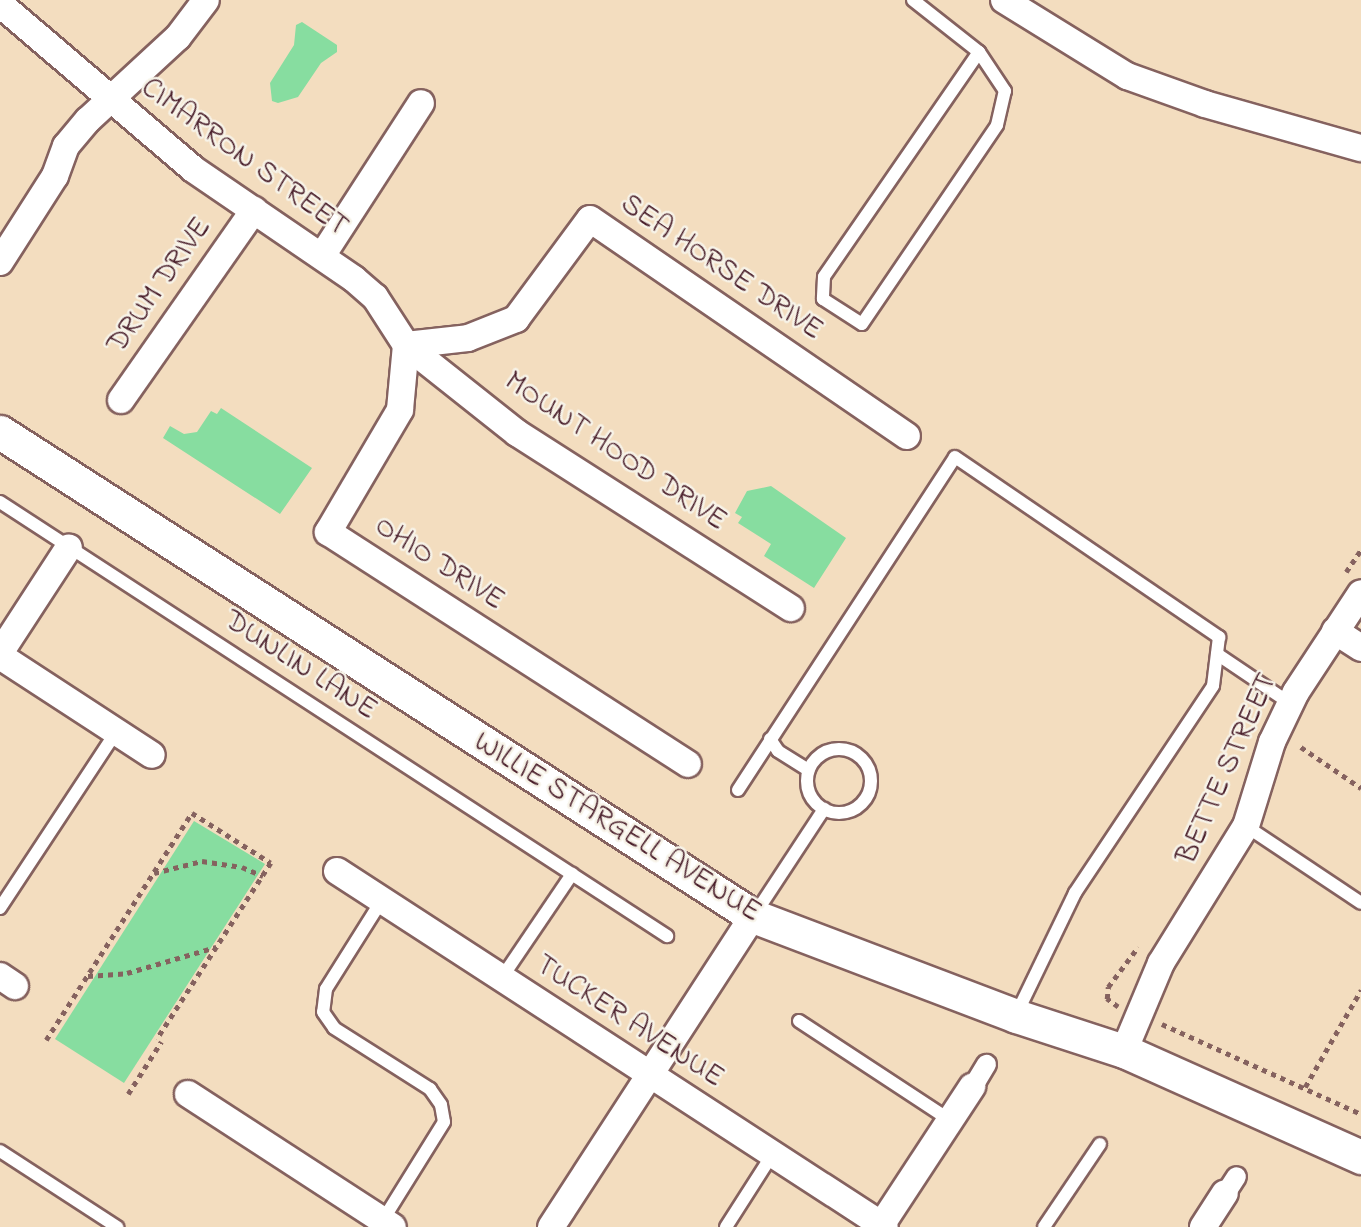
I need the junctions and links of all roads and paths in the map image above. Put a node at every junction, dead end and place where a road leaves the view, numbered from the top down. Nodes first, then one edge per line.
1 (206, 0) edge
2 (913, 0) edge
3 (1004, 0) edge
4 (0, 5) edge
5 (979, 52) junction
6 (111, 101) junction
7 (421, 103) dead end
8 (1361, 148) edge
9 (254, 210) junction
10 (322, 256) junction
11 (0, 262) edge
12 (406, 345) junction
13 (121, 400) dead end
14 (0, 432) edge
15 (907, 436) dead end
16 (0, 502) edge
17 (69, 547) junction
18 (1361, 550) edge
19 (1349, 589) edge
20 (791, 608) dead end
21 (1335, 631) junction
22 (1361, 648) edge
23 (1217, 654) junction
24 (0, 655) edge
25 (1291, 704) junction
26 (116, 732) junction
27 (770, 738) junction
28 (1301, 747) dead end
29 (152, 755) dead end
30 (688, 764) dead end
31 (809, 770) junction
32 (1361, 788) edge
33 (737, 790) dead end
34 (824, 809) junction
35 (1246, 826) junction
36 (337, 871) dead end
37 (153, 874) junction
38 (572, 874) junction
39 (263, 876) junction
40 (382, 900) junction
41 (1361, 903) edge
42 (0, 908) edge
43 (753, 916) junction
44 (1146, 935) dead end
45 (667, 936) dead end
46 (216, 947) junction
47 (87, 976) junction
48 (501, 979) junction
49 (1361, 990) edge
50 (1124, 1010) dead end
51 (1016, 1016) junction
52 (1149, 1019) dead end
53 (799, 1021) dead end
54 (46, 1040) dead end
55 (1124, 1051) junction
56 (986, 1064) dead end
57 (651, 1075) junction
58 (972, 1087) joint
59 (1305, 1087) junction
60 (128, 1094) dead end
61 (188, 1094) dead end
62 (1361, 1114) edge
63 (950, 1120) junction
64 (1100, 1144) dead end
65 (0, 1151) edge
66 (772, 1155) junction
67 (1361, 1157) edge
68 (1231, 1185) dead end
69 (380, 1223) edge
70 (882, 1226) edge
71 (117, 1227) edge
72 (551, 1227) edge
73 (726, 1227) edge
74 (1044, 1227) edge
75 (1203, 1227) edge

1 - 6 street
2 - 5 lane
3 - 8 street
4 - 6 street, CIMARRON STREET
5 - 5 lane
6 - 9 street, CIMARRON STREET
6 - 11 street
7 - 10 street
9 - 10 street, CIMARRON STREET
9 - 13 street, DRUM DRIVE
10 - 12 street, CIMARRON STREET
12 - 15 street, SEA HORSE DRIVE
12 - 20 street, MOUNT HOOD DRIVE
12 - 30 street, OHIO DRIVE
14 - 43 street, WILLIE STARGELL AVENUE
16 - 17 lane, DUNLIN LANE
17 - 24 street
17 - 38 lane, DUNLIN LANE
18 - 19 path
19 - 21 street, BETTE STREET
21 - 22 street
21 - 25 street, BETTE STREET
23 - 25 lane
23 - 27 lane
23 - 51 lane
24 - 26 street
25 - 35 street, BETTE STREET
26 - 29 street
26 - 42 lane
27 - 31 lane
27 - 33 lane
28 - 32 path
31 - 34 lane
31 - 34 lane
34 - 43 lane
35 - 41 lane
35 - 55 street, BETTE STREET
36 - 40 street, TUCKER AVENUE
37 - 39 path
37 - 39 path
37 - 47 path
38 - 45 lane, DUNLIN LANE
38 - 48 lane
39 - 46 path
40 - 48 street, TUCKER AVENUE
40 - 69 lane
43 - 51 street, WILLIE STARGELL AVENUE
43 - 57 street
44 - 50 path
46 - 47 path
46 - 60 path
47 - 54 path
48 - 57 street, TUCKER AVENUE
49 - 59 path
51 - 55 street, WILLIE STARGELL AVENUE
52 - 59 path
53 - 63 lane
55 - 67 street, WILLIE STARGELL AVENUE
56 - 58 street
57 - 66 street, TUCKER AVENUE
57 - 72 street
58 - 63 street
59 - 62 path
61 - 69 street
63 - 70 street
64 - 74 lane
65 - 71 lane
66 - 70 street, TUCKER AVENUE
66 - 73 lane
68 - 75 street

